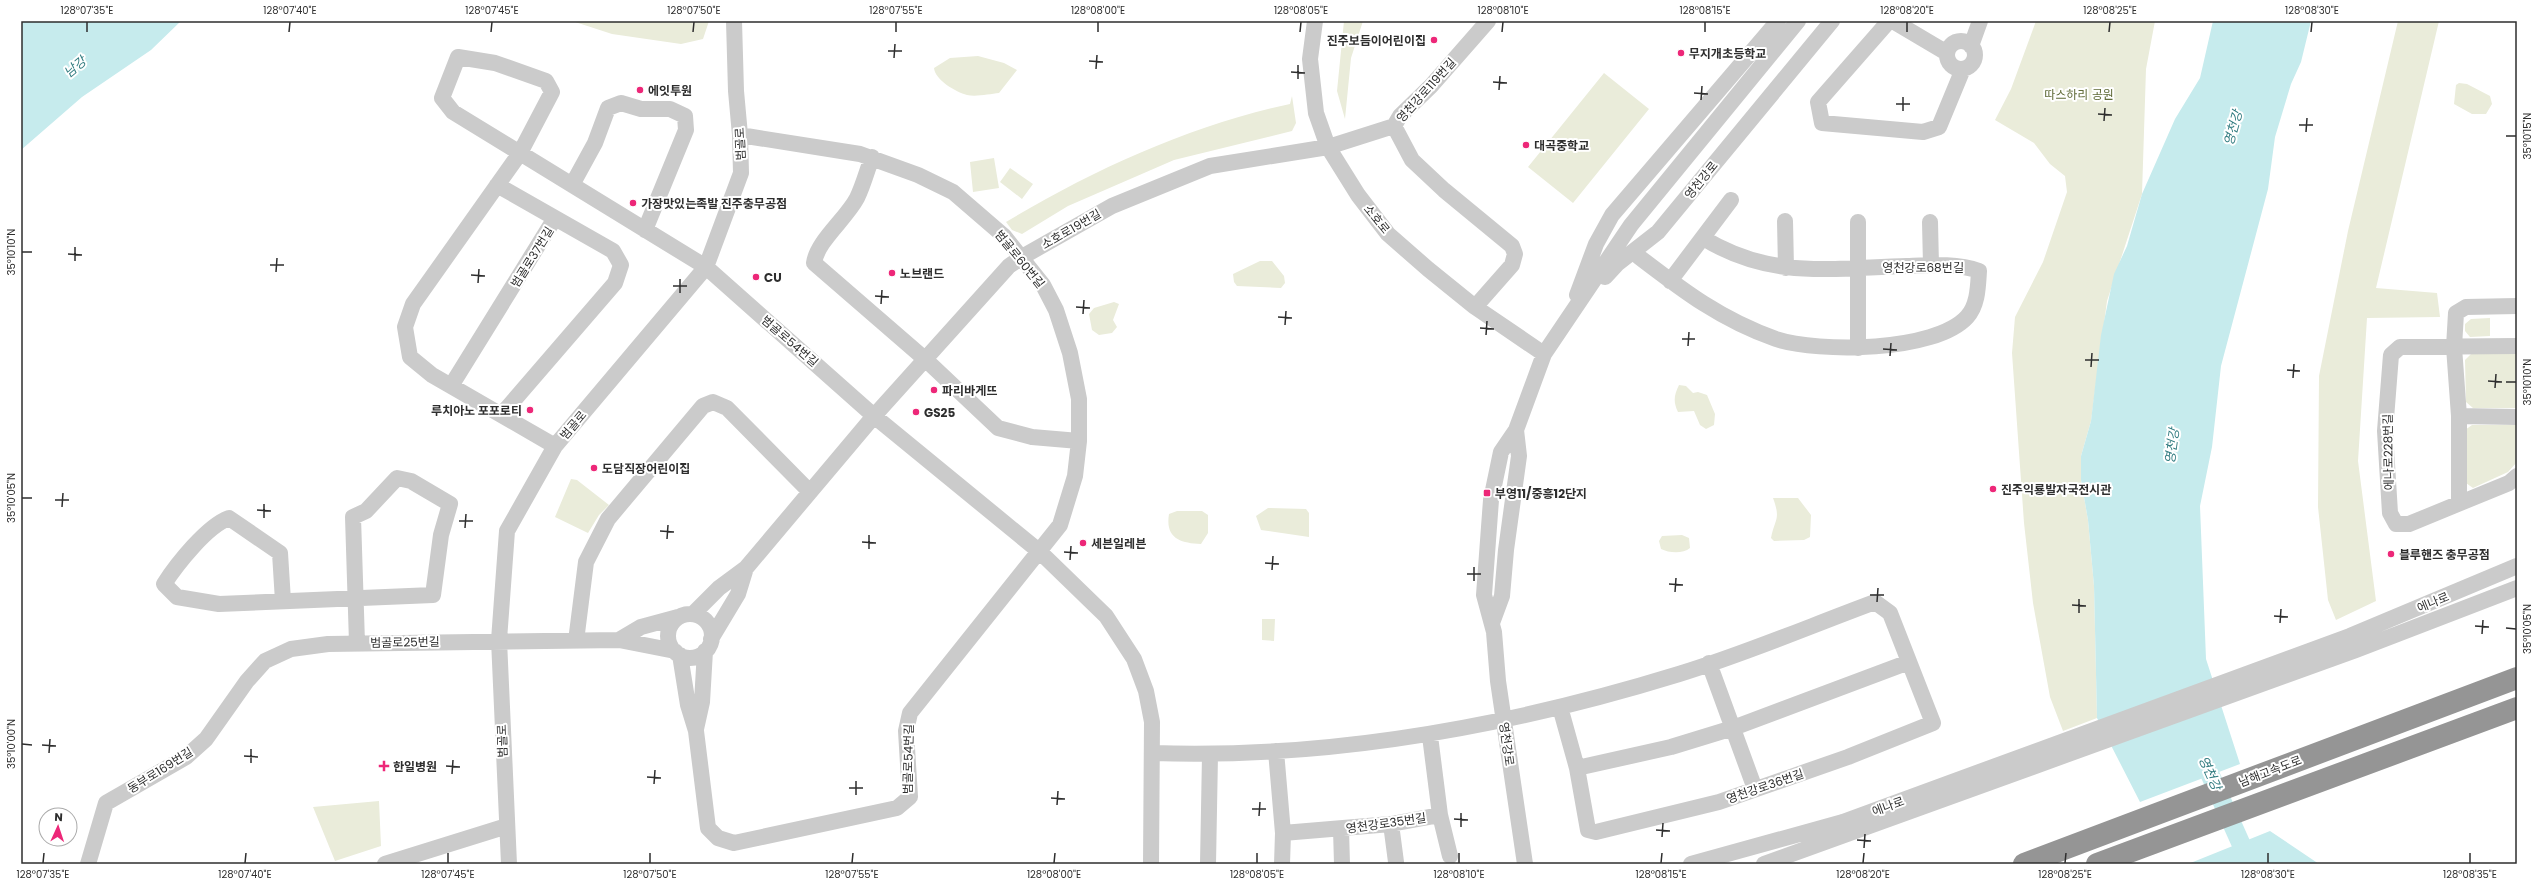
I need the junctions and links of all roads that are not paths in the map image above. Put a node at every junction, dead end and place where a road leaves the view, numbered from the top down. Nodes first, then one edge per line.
1 (734, 21) edge
2 (1315, 21) edge
3 (1488, 21) edge
4 (1778, 21) edge
5 (1798, 21) edge
6 (1832, 21) edge
7 (1889, 21) edge
8 (1893, 21) edge
9 (1980, 21) edge
10 (1971, 46) junction
11 (1947, 53) junction
12 (1963, 69) junction
13 (1394, 126) junction
14 (740, 135) junction
15 (1328, 147) junction
16 (520, 153) junction
17 (872, 157) junction
18 (497, 185) junction
19 (572, 185) junction
20 (1731, 200) dead end
21 (555, 218) junction
22 (1785, 221) dead end
23 (1858, 222) dead end
24 (1930, 222) dead end
25 (645, 230) junction
26 (1703, 238) junction
27 (1634, 253) junction
28 (1022, 257) junction
29 (1931, 265) junction
30 (706, 267) junction
31 (1859, 267) junction
32 (1786, 268) junction
33 (1670, 281) junction
34 (2517, 306) edge
35 (1474, 307) junction
36 (1561, 331) junction
37 (2454, 346) junction
38 (2517, 346) edge
39 (1858, 348) junction
40 (1544, 354) junction
41 (926, 360) junction
42 (451, 386) junction
43 (502, 414) junction
44 (874, 416) junction
45 (2460, 416) junction
46 (2517, 417) edge
47 (1516, 430) junction
48 (1079, 441) junction
49 (555, 446) junction
50 (2517, 476) edge
51 (810, 492) junction
52 (2459, 503) junction
53 (1040, 552) junction
54 (2517, 566) edge
55 (746, 568) junction
56 (2517, 588) edge
57 (356, 598) junction
58 (283, 601) junction
59 (685, 615) junction
60 (1492, 624) junction
61 (498, 640) junction
62 (619, 640) junction
63 (576, 641) junction
64 (357, 643) junction
65 (2352, 643) junction
66 (708, 645) junction
67 (677, 653) junction
68 (1910, 662) junction
69 (1709, 663) junction
70 (2517, 678) edge
71 (1560, 707) junction
72 (2517, 708) edge
73 (1504, 720) junction
74 (1733, 728) junction
75 (696, 731) junction
76 (1430, 736) junction
77 (2084, 740) junction
78 (1276, 751) junction
79 (1153, 753) junction
80 (1210, 755) junction
81 (1577, 768) junction
82 (1755, 789) junction
83 (1440, 815) junction
84 (1391, 824) junction
85 (507, 826) junction
86 (1341, 829) junction
87 (1283, 833) junction
88 (1450, 856) dead end
89 (1396, 862) dead end
90 (88, 864) edge
91 (385, 864) edge
92 (509, 864) edge
93 (1151, 864) edge
94 (1208, 864) edge
95 (1282, 864) edge
96 (1342, 864) edge
97 (1525, 864) edge
98 (1691, 864) edge
99 (1764, 864) edge
100 (2024, 864) edge
101 (2097, 864) edge

1 - 14 street, 범골로
2 - 15 street, 소호로
3 - 13 street, 영천강로119번길
4 - 36 street, 영천강로
5 - 36 street, 영천강로
6 - 27 street, 영천강로
7 - 12 street
8 - 11 street
9 - 10 street
10 - 11 street
10 - 12 street
11 - 12 street
13 - 15 street, 영천강로119번길
13 - 35 street
14 - 17 street, 범골로60번길
14 - 30 street, 범골로
15 - 28 street, 소호로19번길
15 - 35 street, 소호로
16 - 16 street
16 - 18 street
16 - 19 street
17 - 28 street, 범골로60번길
17 - 41 street
18 - 21 street
18 - 42 street
19 - 25 street
19 - 25 street
20 - 26 street
21 - 42 street, 범골로37번길
21 - 43 street, 범골로37번길
22 - 32 street
23 - 31 street
24 - 29 street
25 - 30 street
26 - 32 street, 영천강로68번길
26 - 33 street
27 - 33 street, 영천강로68번길
27 - 36 street, 영천강로
28 - 41 street, 소호로19번길
28 - 48 street, 범골로60번길
29 - 31 street, 영천강로68번길
29 - 39 street, 영천강로68번길
30 - 44 street, 범골로54번길
30 - 49 street, 범골로
31 - 32 street, 영천강로68번길
31 - 39 street
33 - 39 street, 영천강로68번길
34 - 37 street
35 - 40 street, 소호로
36 - 40 street, 영천강로
37 - 38 street, 에나로228번길
37 - 45 street
37 - 52 street, 에나로228번길
40 - 47 street, 영천강로
41 - 44 street, 소호로19번길
41 - 48 street
42 - 43 street
43 - 49 street
44 - 51 street
44 - 53 street, 범골로54번길
45 - 46 street
45 - 52 street
47 - 60 street, 영천강로
47 - 60 street, 영천강로
48 - 53 street, 범골로60번길
49 - 61 street, 범골로
50 - 52 street, 에나로228번길
51 - 55 street
51 - 63 street
53 - 75 street, 범골로54번길
53 - 79 street, 범골로54번길
54 - 65 street, 에나로
55 - 59 street
55 - 66 street
56 - 65 street, 에나로
57 - 57 street, 범골로25번길
57 - 58 street
57 - 64 street, 범골로25번길
58 - 58 street
59 - 62 street
59 - 66 street
59 - 67 street
60 - 73 street, 영천강로
61 - 63 street, 범골로25번길
61 - 64 street, 범골로25번길
61 - 85 street, 범골로
62 - 63 street, 범골로25번길
62 - 67 street, 범골로25번길
64 - 90 street, 동부로169번길
65 - 77 street
66 - 67 street
66 - 75 street
67 - 75 street
68 - 69 street, 영천강로36번길
68 - 74 street
68 - 82 street, 영천강로36번길
69 - 71 street, 영천강로36번길
69 - 74 street
70 - 100 highway, 남해고속도로
71 - 73 street, 영천강로36번길
71 - 81 street, 영천강로36번길
72 - 101 highway
73 - 76 street
73 - 97 street, 영천강로
74 - 81 street
74 - 82 street
76 - 78 street
76 - 83 street, 영천강로35번길
77 - 98 street, 에나로
77 - 99 street, 에나로
78 - 80 street
78 - 87 street
79 - 80 street
79 - 93 street, 범골로54번길
80 - 94 street
81 - 82 street, 영천강로36번길
83 - 84 street, 영천강로35번길
83 - 88 street
84 - 86 street, 영천강로35번길
84 - 89 street
85 - 91 street
85 - 92 street, 범골로
86 - 87 street, 영천강로35번길
86 - 96 street
87 - 95 street

